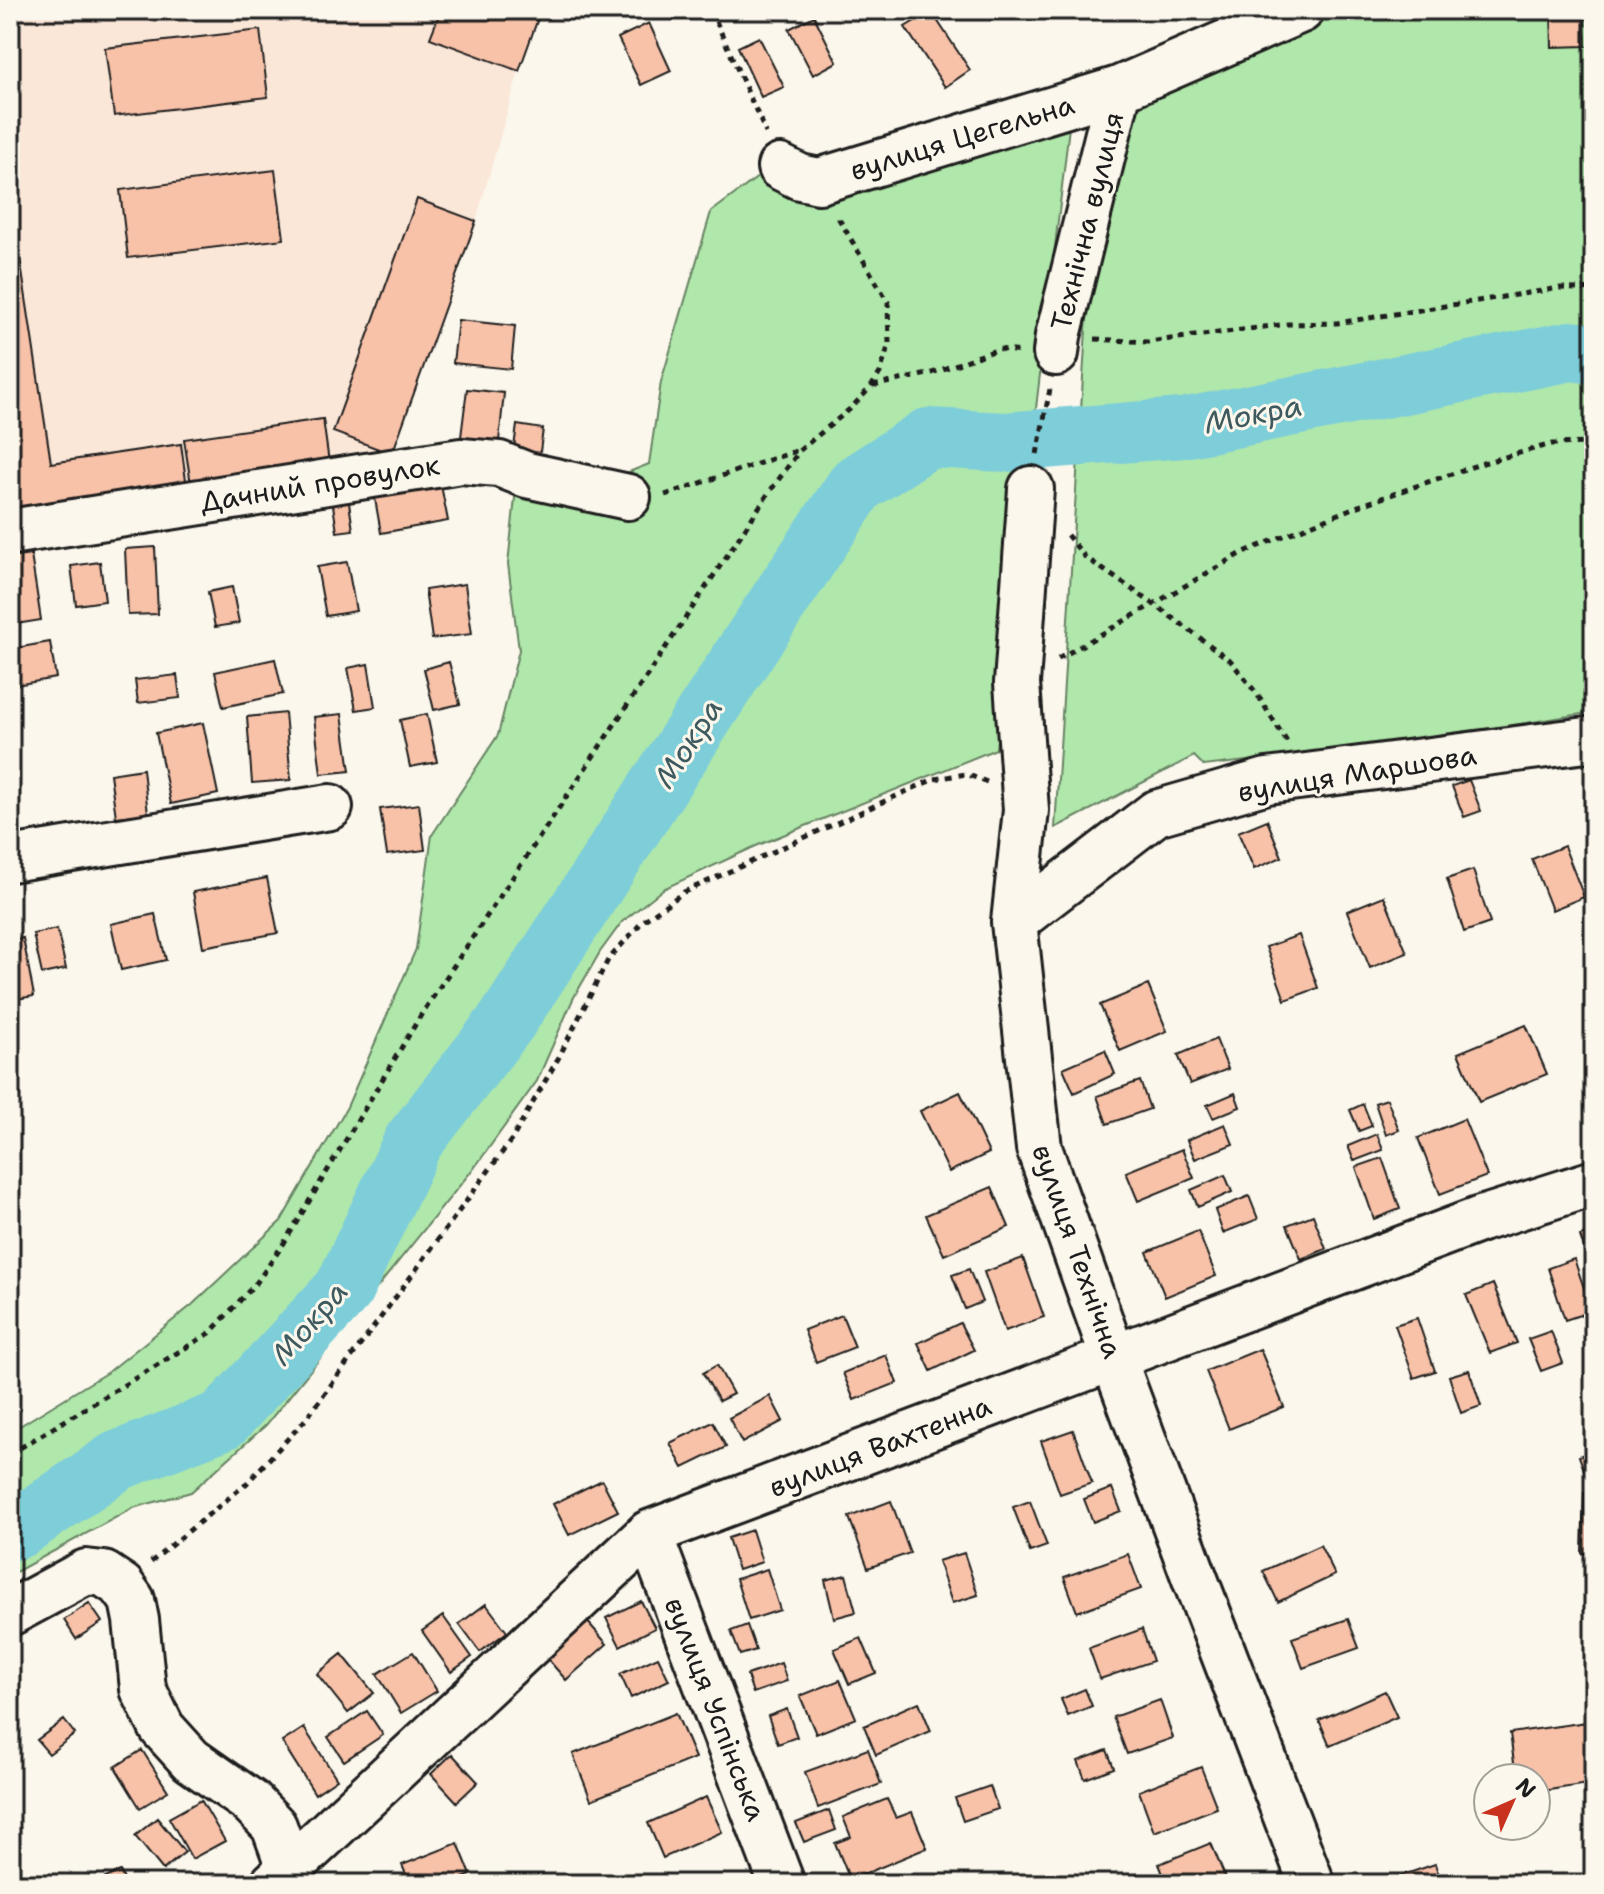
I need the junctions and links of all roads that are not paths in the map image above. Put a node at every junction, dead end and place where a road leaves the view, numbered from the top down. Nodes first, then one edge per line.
1 (1301, 10) edge
2 (1119, 89) junction
3 (780, 167) road end
4 (1055, 358) road end
5 (1034, 472) road end
6 (628, 497) road end
7 (10, 532) edge
8 (1594, 739) edge
9 (330, 807) dead end
10 (10, 859) edge
11 (1014, 922) junction
12 (1594, 1183) edge
13 (1113, 1357) junction
14 (649, 1533) junction
15 (10, 1613) edge
16 (286, 1879) edge
17 (782, 1884) edge
18 (1312, 1884) edge

1 - 2 street, вулиця Цегельна
2 - 3 street, вулиця Цегельна
2 - 4 street, Технічна вулиця
5 - 11 street, вулиця Технічна
6 - 7 street, Дачний провулок
8 - 11 street, вулиця Маршова
9 - 10 street
11 - 13 street, вулиця Технічна
12 - 13 street, вулиця Вахтенна
13 - 14 street, вулиця Вахтенна
13 - 18 street, вулиця Технічна
14 - 16 street, вулиця Вахтенна
14 - 17 street, вулиця Успінська
15 - 16 street

